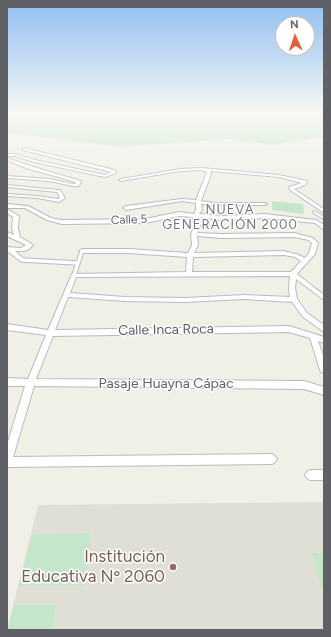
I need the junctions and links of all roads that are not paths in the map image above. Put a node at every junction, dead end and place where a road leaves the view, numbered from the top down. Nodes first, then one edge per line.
1 (24, 149) dead end
2 (7, 155) edge
3 (7, 159) edge
4 (206, 170) junction
5 (7, 177) edge
6 (121, 180) dead end
7 (7, 186) edge
8 (7, 195) edge
9 (199, 203) junction
10 (265, 204) dead end
11 (7, 206) edge
12 (126, 208) dead end
13 (7, 211) edge
14 (324, 211) edge
15 (314, 212) dead end
16 (195, 216) junction
17 (324, 218) edge
18 (324, 228) edge
19 (7, 234) edge
20 (194, 234) junction
21 (17, 238) junction
22 (7, 249) edge
23 (82, 251) joint
24 (190, 255) junction
25 (22, 260) joint
26 (305, 261) junction
27 (78, 263) junction
28 (292, 274) junction
29 (74, 275) junction
30 (189, 275) junction
31 (66, 295) junction
32 (324, 298) edge
33 (294, 300) junction
34 (7, 327) edge
35 (324, 329) edge
36 (50, 332) junction
37 (313, 337) junction
38 (324, 340) edge
39 (324, 370) edge
40 (7, 382) edge
41 (30, 384) junction
42 (324, 391) edge
43 (272, 460) dead end
44 (7, 461) edge
45 (310, 475) dead end
46 (324, 475) edge

1 - 2 street
3 - 5 street
4 - 6 street
4 - 9 street
4 - 14 street
7 - 8 street
9 - 10 street
9 - 12 street
9 - 16 street
11 - 16 street, Calle 5
13 - 21 street
15 - 17 lane
16 - 18 street, Calle 5
16 - 20 street
19 - 21 street
20 - 24 street
20 - 26 street
21 - 22 street
22 - 25 street
23 - 24 street
23 - 27 lane
24 - 26 street
24 - 30 street
25 - 27 lane
26 - 28 street
27 - 29 lane
28 - 30 street
28 - 32 street
28 - 33 street
29 - 30 street
29 - 31 street
31 - 33 street
31 - 36 street
33 - 35 street
34 - 36 street, Calle Inca Roca
36 - 37 street, Calle Inca Roca
36 - 41 street
37 - 38 street, Calle Inca Roca
37 - 39 street
40 - 41 street, Pasaje Huayna Cápac
41 - 42 street, Pasaje Huayna Cápac
41 - 44 street
43 - 44 street
45 - 46 street

